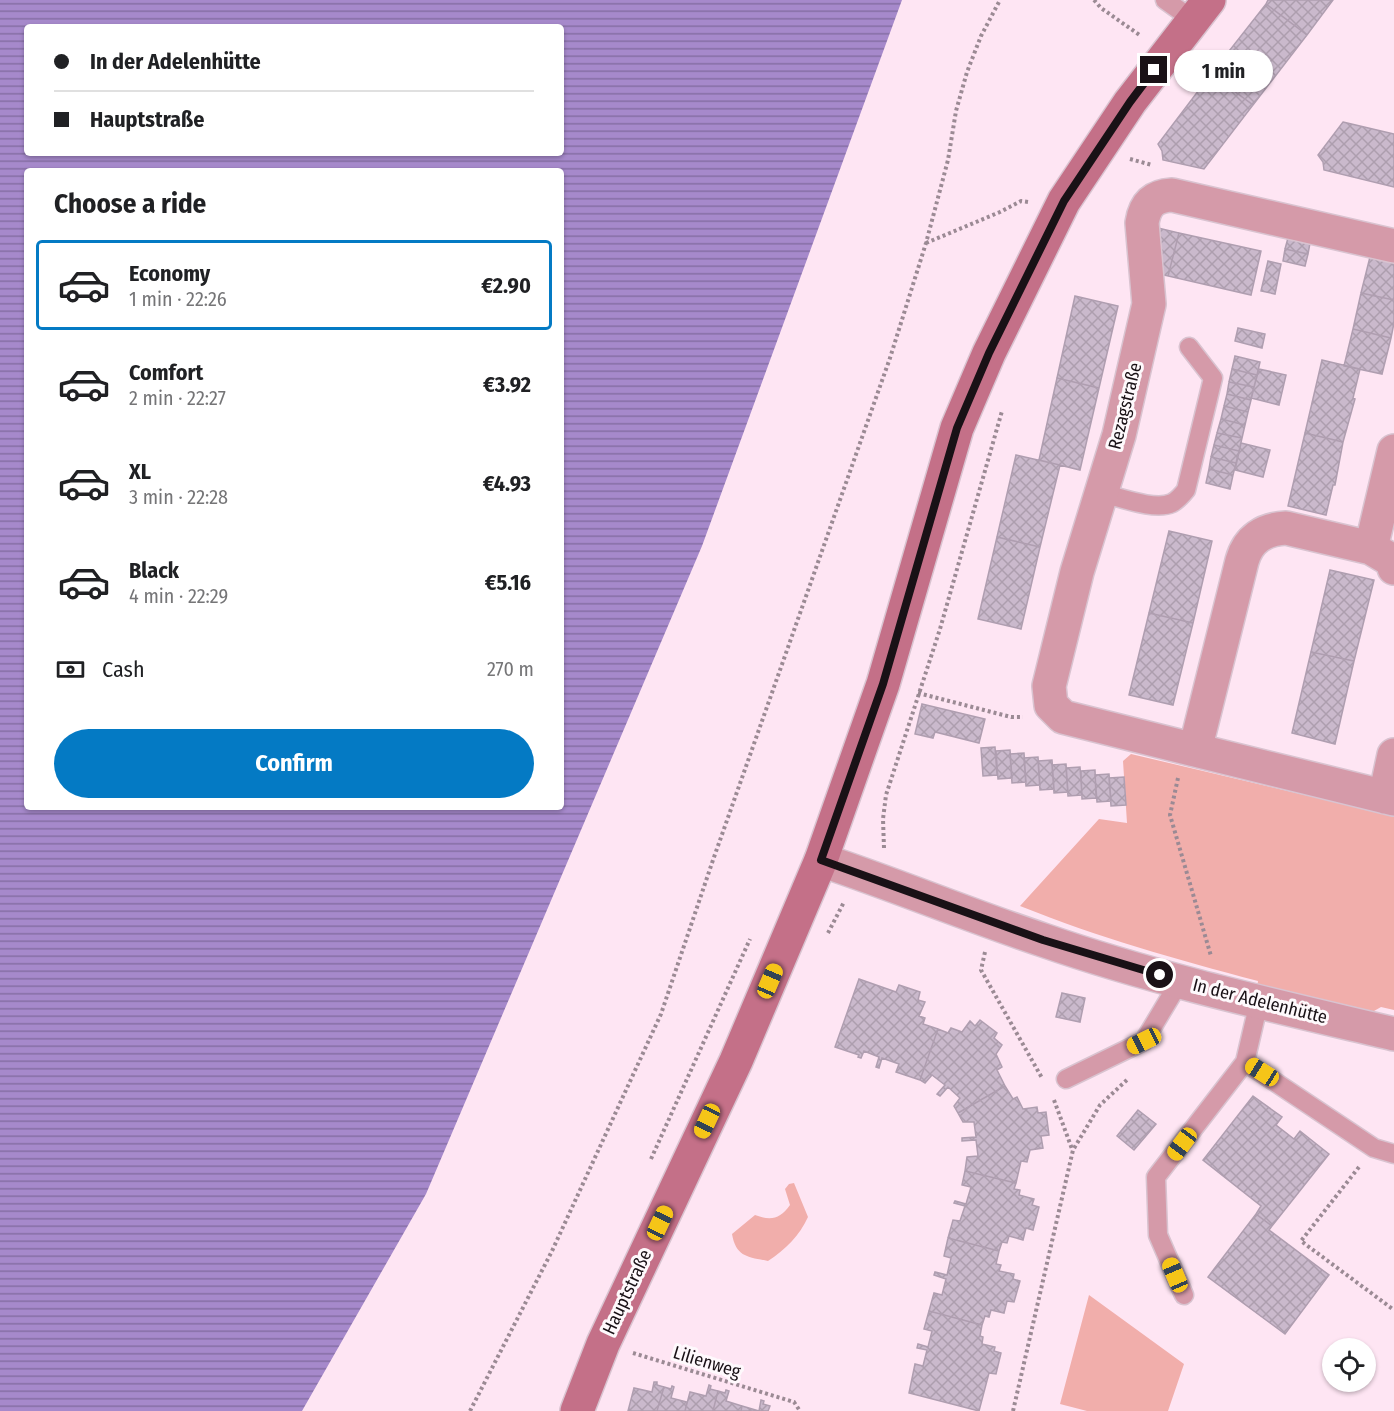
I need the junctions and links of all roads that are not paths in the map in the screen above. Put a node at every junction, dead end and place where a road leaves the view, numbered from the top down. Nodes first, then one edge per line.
1 (1165, 0) edge
2 (1201, 10) edge
3 (1394, 246) edge
4 (1189, 347) dead end
5 (1394, 451) edge
6 (1101, 493) junction
7 (1382, 558) edge
8 (1190, 749) junction
9 (1394, 755) edge
10 (1389, 798) edge
11 (821, 860) junction
12 (1195, 986) junction
13 (1258, 1002) junction
14 (1394, 1034) edge
15 (1245, 1062) junction
16 (1066, 1079) dead end
17 (1394, 1154) edge
18 (1184, 1295) dead end
19 (577, 1411) edge

1 - 2 lane
2 - 11 main road, Hauptstraße
3 - 6 street, Rezagstraße
4 - 6 lane
5 - 7 street
6 - 8 street, Rezagstraße
7 - 8 street
8 - 10 street
9 - 10 street
11 - 12 street, In der Adelenhütte
11 - 19 main road, Hauptstraße
12 - 13 street, In der Adelenhütte
12 - 16 lane
13 - 14 street, In der Adelenhütte
13 - 15 lane
15 - 17 lane
15 - 18 lane

